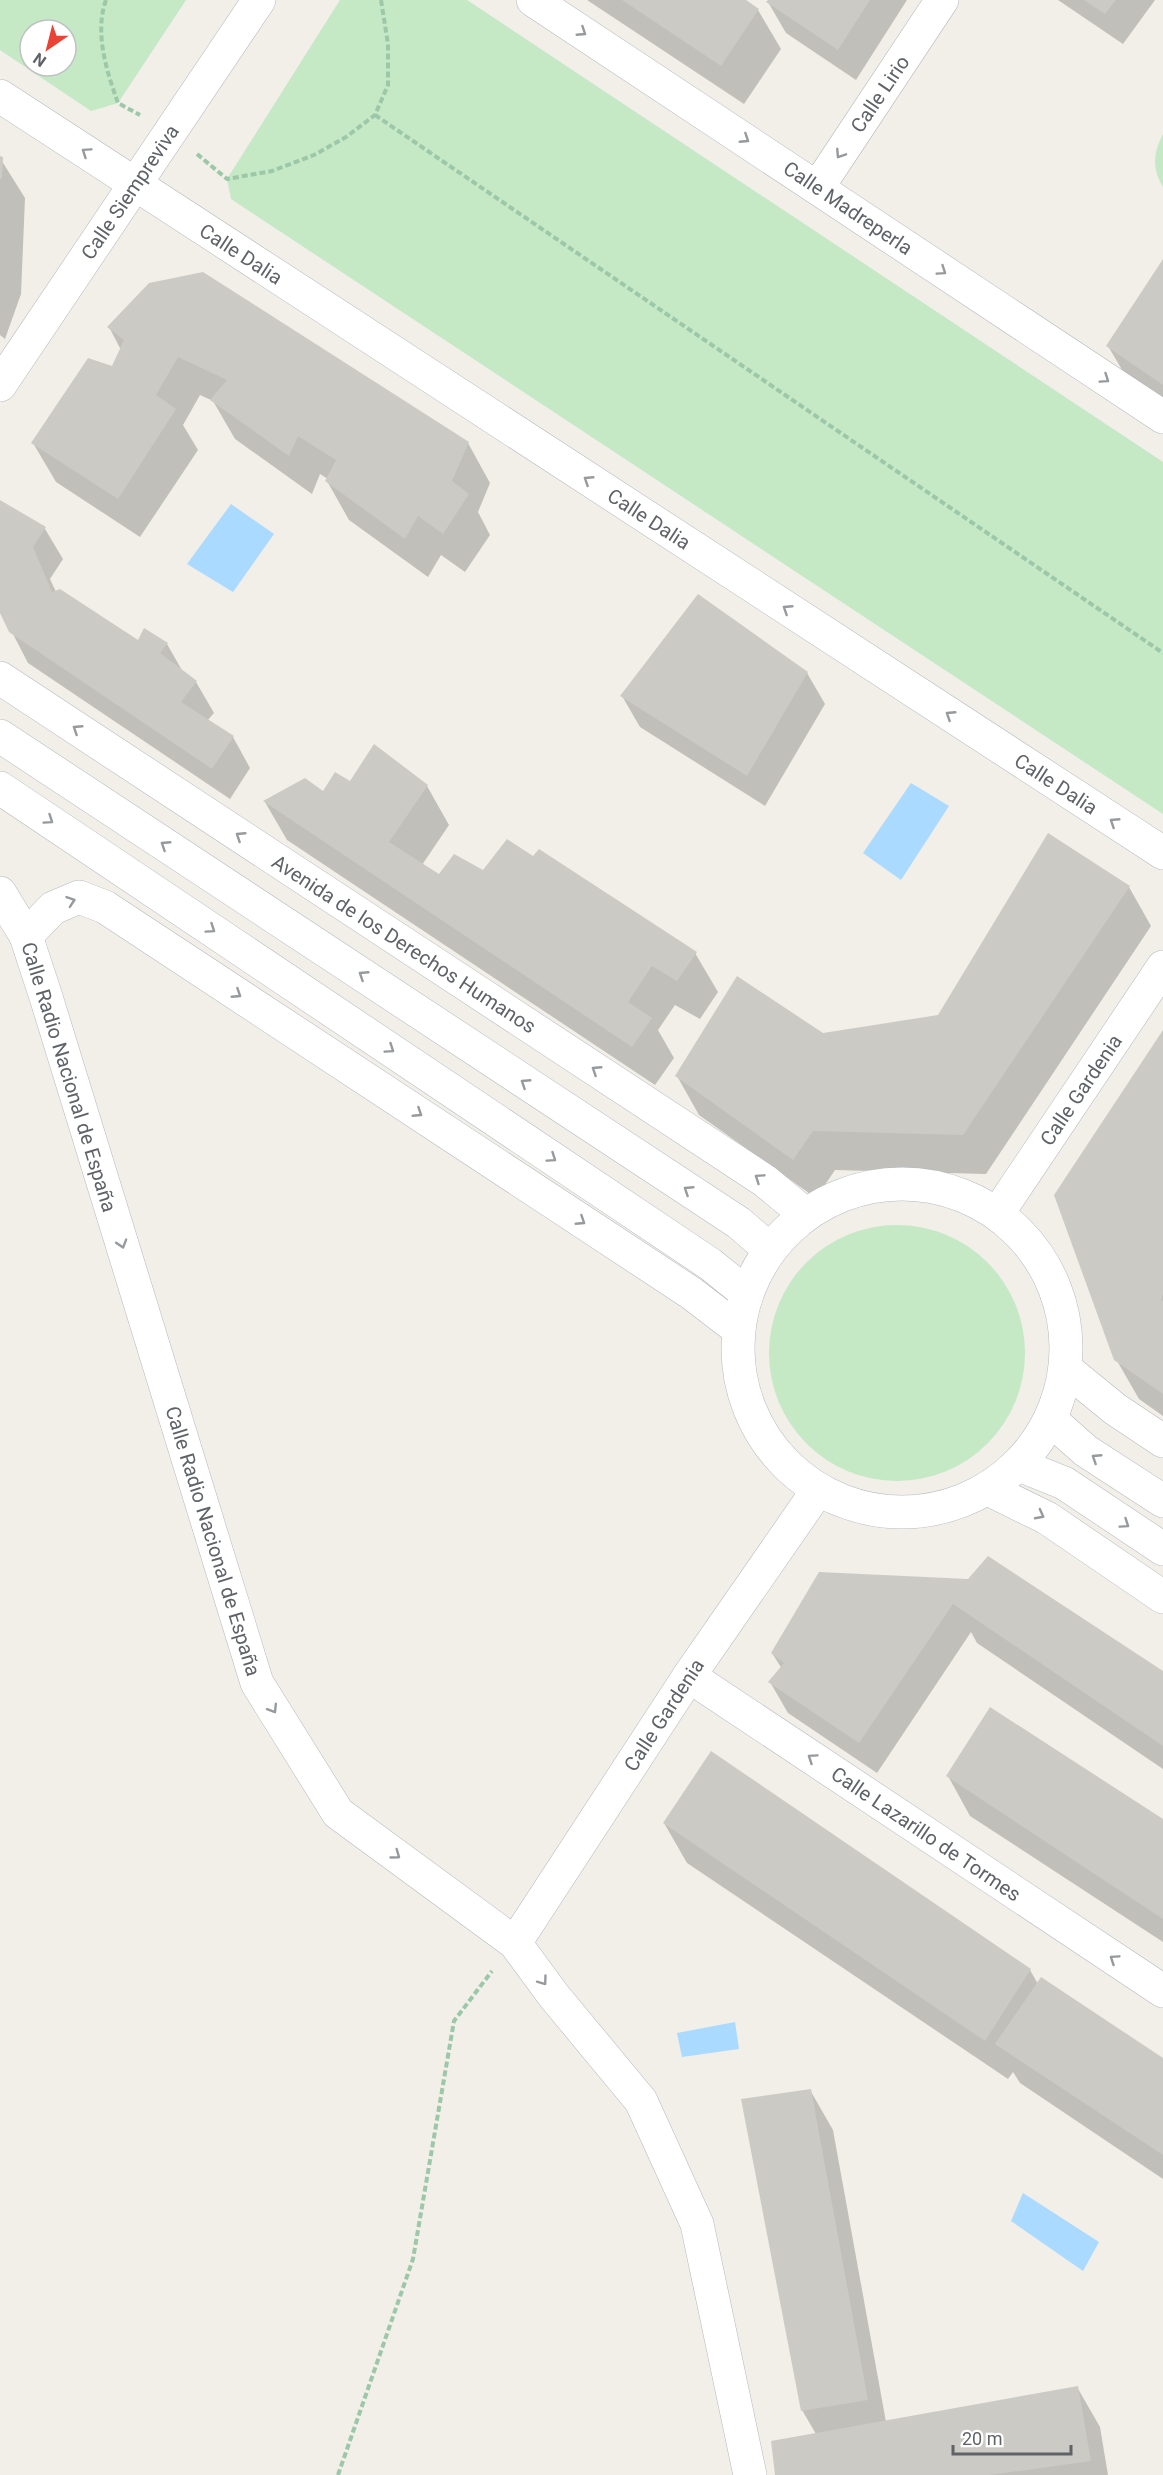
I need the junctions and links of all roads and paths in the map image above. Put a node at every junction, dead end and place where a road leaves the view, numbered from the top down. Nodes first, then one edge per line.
1 (106, 0) edge
2 (259, 0) edge
3 (381, 0) edge
4 (533, 0) edge
5 (942, 0) edge
6 (0, 96) edge
7 (375, 115) junction
8 (170, 132) junction
9 (134, 185) junction
10 (818, 188) junction
11 (0, 385) edge
12 (1163, 417) edge
13 (1163, 653) edge
14 (0, 678) edge
15 (0, 736) edge
16 (0, 788) edge
17 (1163, 854) edge
18 (0, 892) edge
19 (26, 936) junction
20 (1163, 967) edge
21 (998, 1213) junction
22 (805, 1214) junction
23 (769, 1249) junction
24 (746, 1293) junction
25 (738, 1329) junction
26 (1066, 1369) junction
27 (1051, 1420) junction
28 (1163, 1441) edge
29 (1019, 1465) junction
30 (988, 1489) junction
31 (818, 1490) junction
32 (1163, 1501) edge
33 (1163, 1549) edge
34 (1163, 1597) edge
35 (689, 1676) junction
36 (515, 1943) junction
37 (1163, 1991) edge
38 (338, 2475) edge
39 (750, 2475) edge

1 - 8 path
2 - 8 street, Calle Siempreviva
3 - 7 path
4 -> 10 street, Calle Madreperla
5 -> 10 street, Calle Lirio
9 -> 6 street, Calle Dalia
7 - 8 path
7 - 13 path
8 - 9 street, Calle Siempreviva
9 - 11 street, Calle Siempreviva
17 -> 9 street, Calle Dalia
10 -> 12 street, Calle Madreperla
22 -> 14 street, Avenida de los Derechos Humanos
23 -> 15 street
16 -> 24 street
18 - 19 street, Calle Radio Nacional de España
19 -> 25 street
19 -> 36 street, Calle Radio Nacional de España
20 - 21 street, Calle Gardenia
21 - 22 street
21 - 26 street
22 - 23 street
23 - 24 street
24 - 25 street
25 - 31 street
26 - 27 street
26 - 28 street
27 - 29 street
32 -> 27 street
29 - 30 street
29 -> 33 street
30 - 31 street
30 -> 34 street
31 - 35 street, Calle Gardenia
35 - 36 street, Calle Gardenia
37 -> 35 street, Calle Lazarillo de Tormes
36 - 38 path
36 -> 39 street, Calle Radio Nacional de España

